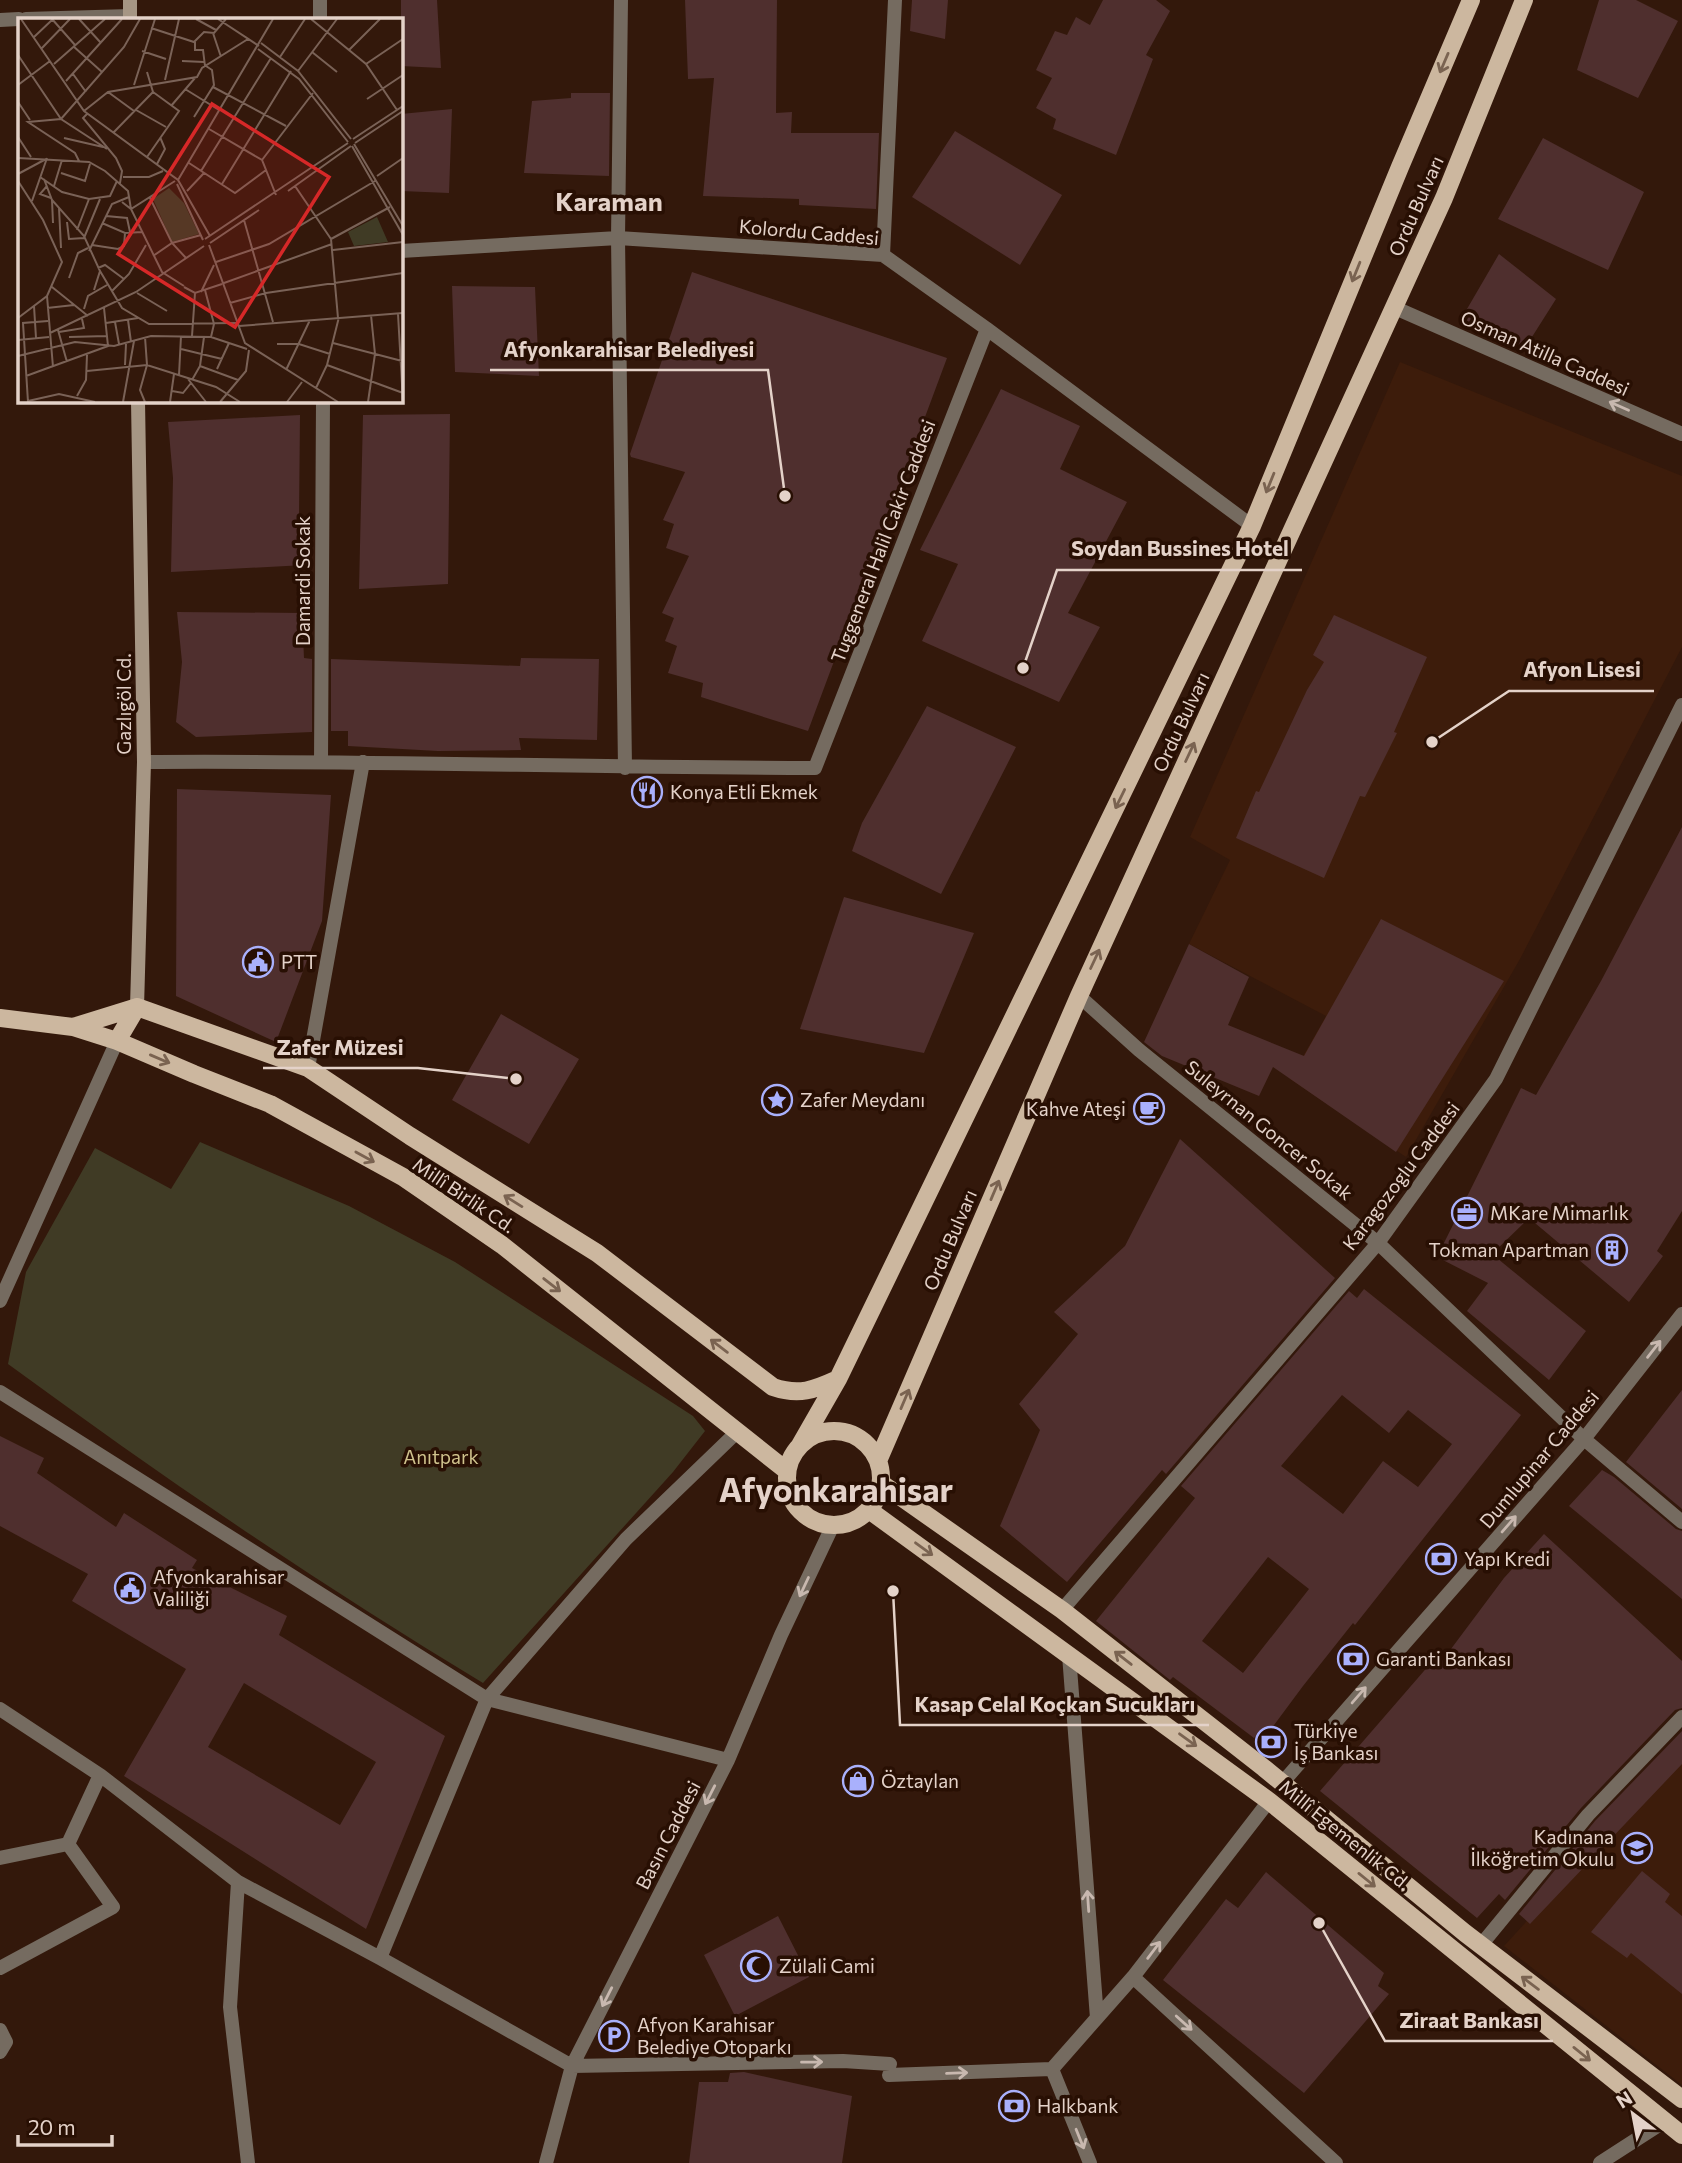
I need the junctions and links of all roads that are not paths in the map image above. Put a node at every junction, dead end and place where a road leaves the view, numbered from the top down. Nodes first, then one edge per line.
1 (130, 0) edge
2 (320, 0) edge
3 (621, 0) edge
4 (895, 0) edge
5 (1471, 0) edge
6 (1524, 0) edge
7 (130, 18) edge
8 (320, 18) edge
9 (18, 19) edge
10 (0, 20) edge
11 (618, 238) junction
12 (402, 251) edge
13 (883, 255) junction
14 (1394, 307) junction
15 (987, 329) junction
16 (138, 402) edge
17 (323, 402) edge
18 (1682, 433) edge
19 (1252, 526) junction
20 (1682, 705) edge
21 (144, 762) junction
22 (321, 762) junction
23 (363, 762) junction
24 (625, 768) junction
25 (1079, 996) junction
26 (136, 1007) junction
27 (0, 1018) edge
28 (73, 1027) junction
29 (117, 1041) junction
30 (308, 1068) junction
31 (1378, 1243) junction
32 (0, 1301) edge
33 (1682, 1314) edge
34 (838, 1379) junction
35 (0, 1392) edge
36 (738, 1431) junction
37 (1584, 1439) junction
38 (799, 1447) junction
39 (878, 1461) junction
40 (787, 1471) junction
41 (881, 1483) junction
42 (869, 1510) junction
43 (1682, 1522) edge
44 (833, 1525) junction
45 (1062, 1610) junction
46 (1069, 1655) junction
47 (487, 1699) junction
48 (0, 1709) edge
49 (1682, 1717) edge
50 (728, 1760) junction
51 (100, 1775) junction
52 (1282, 1783) junction
53 (1269, 1801) junction
54 (68, 1844) junction
55 (0, 1858) edge
56 (238, 1882) junction
57 (1481, 1945) junction
58 (380, 1958) junction
59 (0, 1968) edge
60 (1133, 1977) junction
61 (1097, 2018) junction
62 (0, 2030) edge
63 (0, 2052) edge
64 (572, 2066) junction
65 (1052, 2069) junction
66 (1682, 2099) edge
67 (1665, 2121) junction
68 (1682, 2135) edge
69 (248, 2163) edge
70 (546, 2163) edge
71 (1090, 2163) edge
72 (1336, 2163) edge
73 (1600, 2163) edge

1 - 7 street
2 - 8 street
3 - 11 street
4 - 13 street
5 -> 19 main road, Ordu Bulvarı
6 - 14 main road, Ordu Bulvarı
9 - 10 street
11 - 12 street, Kolordu Caddesi
11 - 13 street, Kolordu Caddesi
11 - 24 street
13 - 15 street, Kolordu Caddesi
18 -> 14 street, Osman Atilla Caddesi
25 -> 14 main road, Ordu Bulvarı
15 - 19 street, Kolordu Caddesi
15 - 24 street, Tuggeneral Halil Cakir Caddesi
16 - 21 street, Gazlıgöl Cd.
17 - 22 street, Damardi Sokak
19 -> 34 main road, Ordu Bulvarı
20 - 31 street, Karagozoglu Caddesi
21 - 22 street
21 - 26 street, Gazlıgöl Cd.
22 - 23 street
23 - 24 street
23 - 30 street
25 - 31 street, Suleyrnan Goncer Sokak
39 -> 25 main road, Ordu Bulvarı
26 - 28 main road, Millî Birlik Cd.
26 - 29 main road
26 - 30 main road, Millî Birlik Cd.
27 - 28 main road, Millî Birlik Cd.
28 - 29 main road, Millî Birlik Cd.
29 - 32 street
29 -> 36 main road, Millî Birlik Cd.
34 -> 30 main road, Millî Birlik Cd.
31 - 37 street, Suleyrnan Goncer Sokak
31 - 45 street, Karagozoglu Caddesi
37 -> 33 street, Dumlupinar Caddesi
34 - 38 main road, Ordu Bulvarı
35 - 47 street
36 - 40 main road, Millî Birlik Cd.
36 - 47 street
37 - 43 street, Suleyrnan Goncer Sokak
52 -> 37 street, Dumlupinar Caddesi
38 - 39 main road
38 - 40 main road
39 - 41 main road
40 - 44 main road
41 - 42 main road
41 - 45 main road, Millî Egemenlik Cd.
42 - 44 main road
42 -> 46 main road, Millî Egemenlik Cd.
44 -> 50 street, Basın Caddesi
52 -> 45 main road, Millî Egemenlik Cd.
46 -> 53 main road, Millî Egemenlik Cd.
61 -> 46 street
47 - 50 street
47 - 58 street
48 - 51 street
49 - 57 street
50 -> 64 street, Basın Caddesi
51 - 54 street
51 - 56 street
52 - 57 main road, Millî Egemenlik Cd.
60 -> 53 street
53 -> 67 main road, Millî Egemenlik Cd.
54 - 55 street
54 - 59 street
56 - 58 street
56 - 69 street
66 -> 57 main road, Millî Egemenlik Cd.
58 - 64 street
60 - 61 street
60 -> 72 street
61 - 65 street
62 - 63 street
64 -> 65 street
64 - 70 street, Basın Caddesi
65 -> 71 street
67 - 68 main road, Millî Egemenlik Cd.
67 - 73 street

